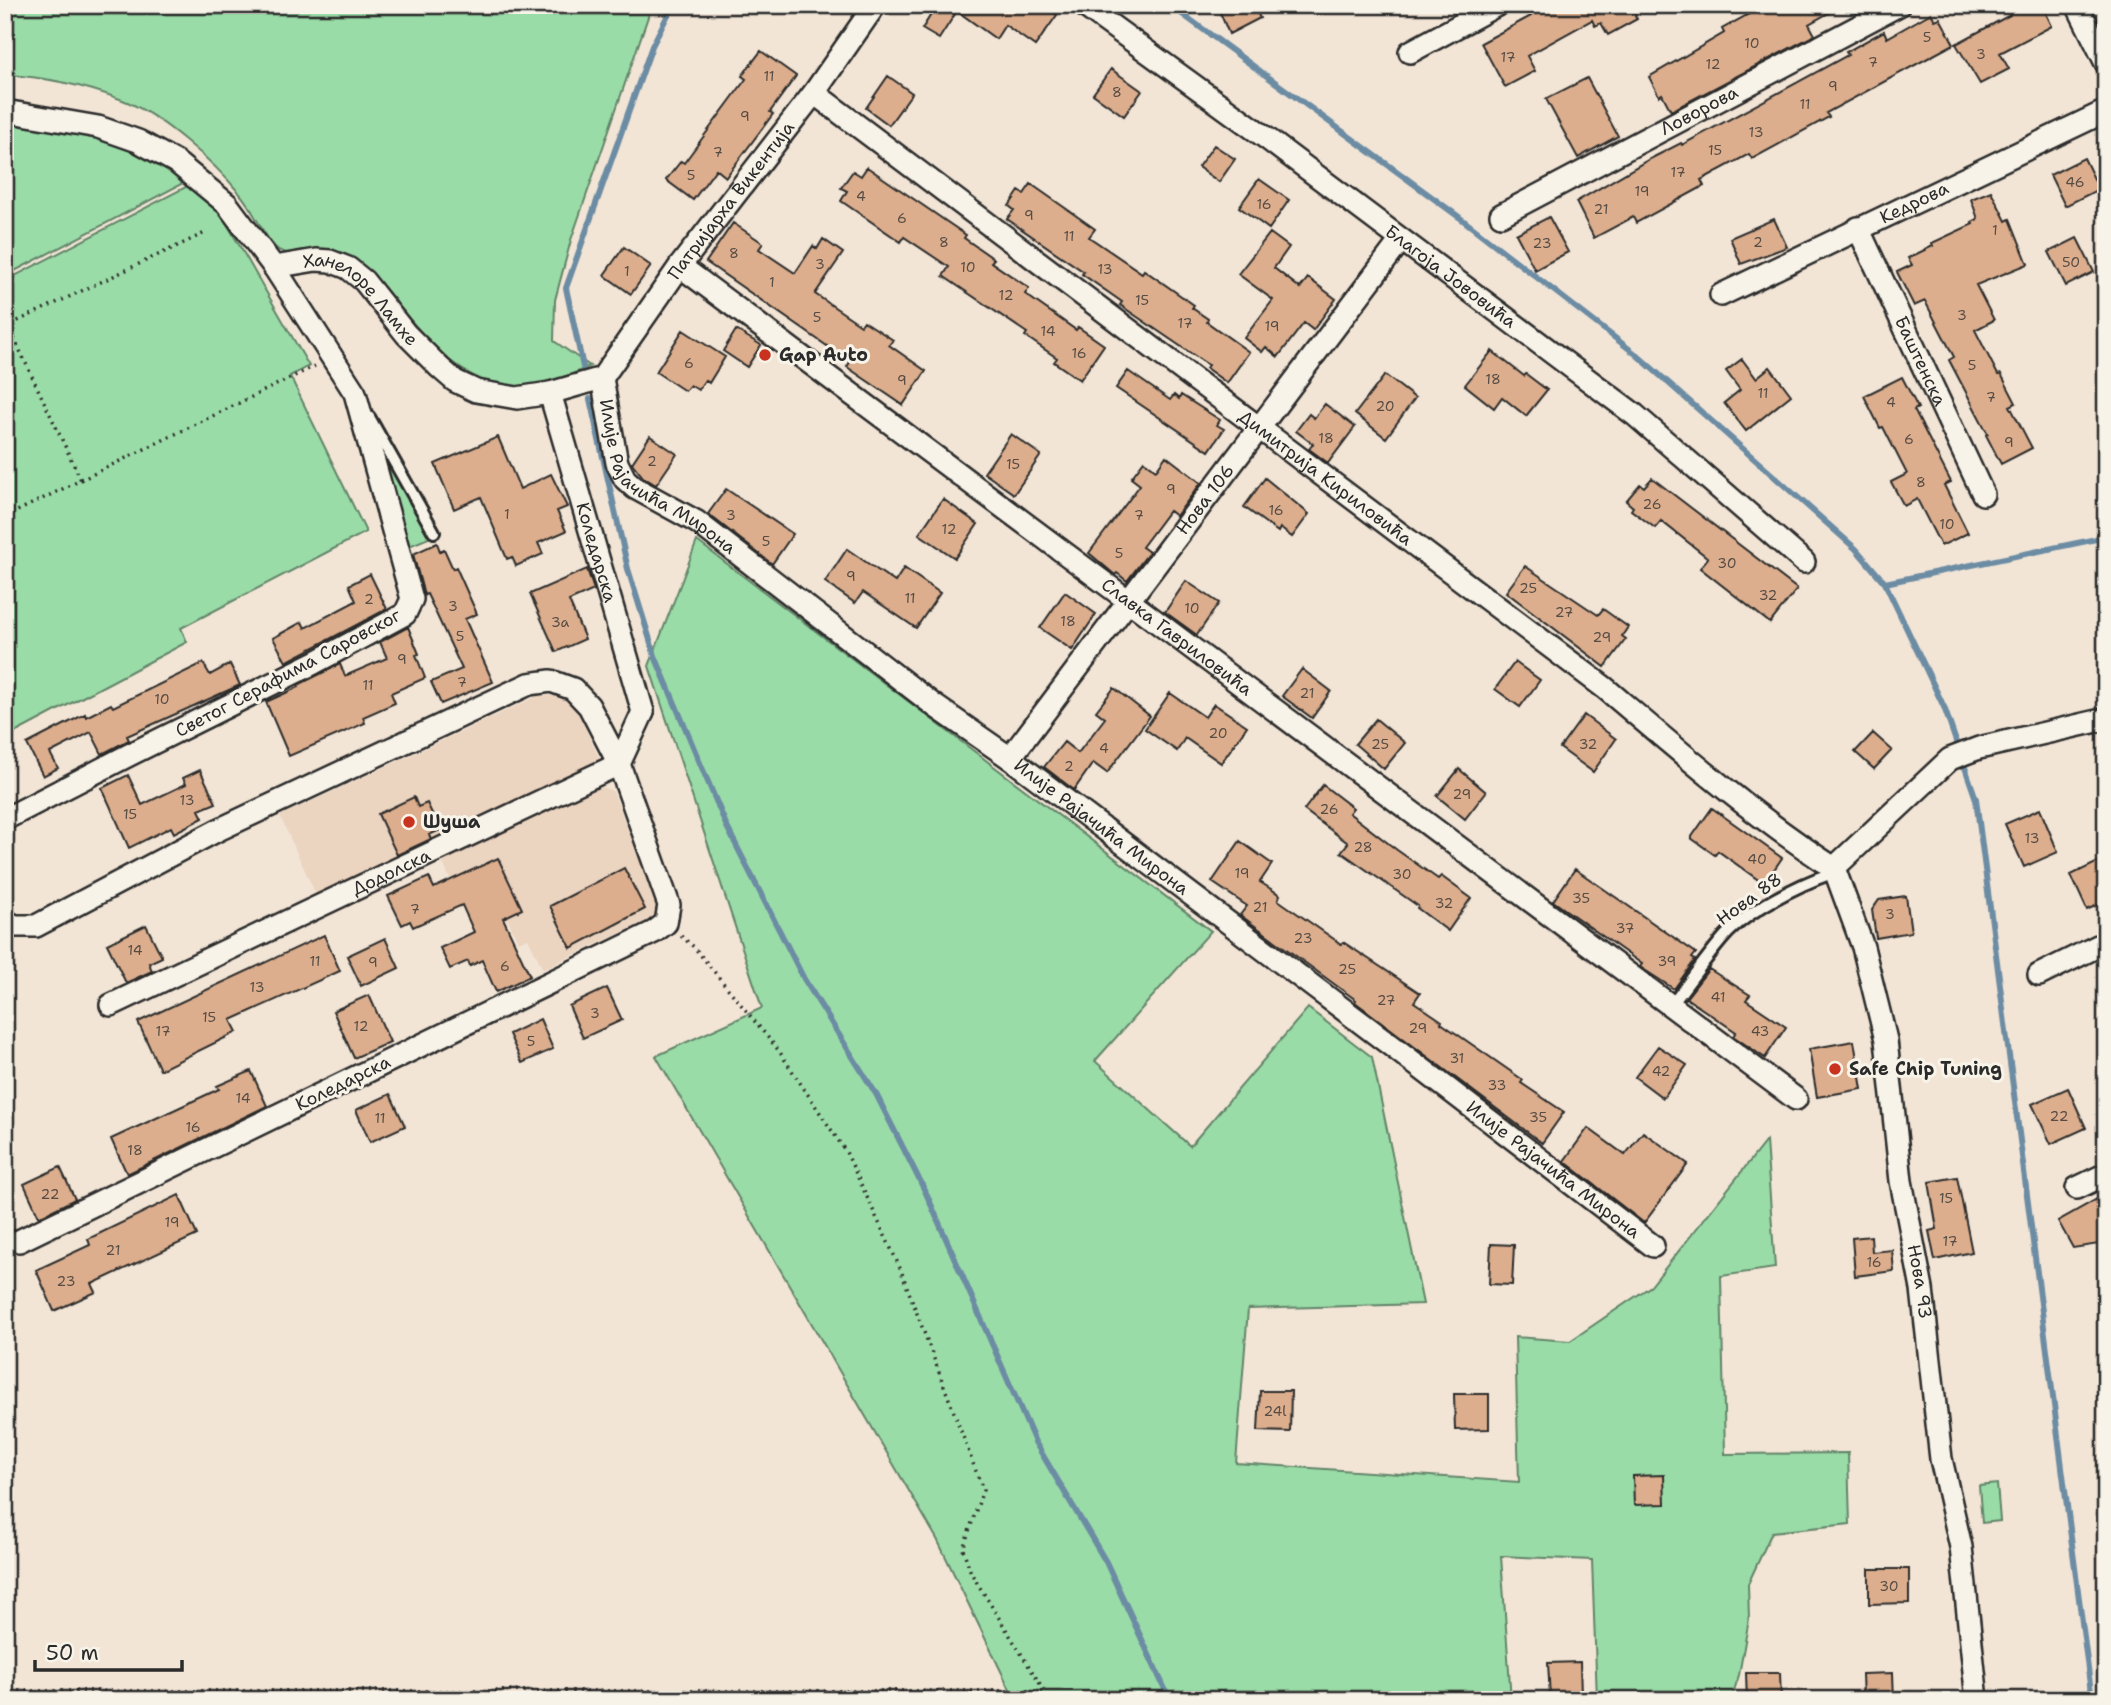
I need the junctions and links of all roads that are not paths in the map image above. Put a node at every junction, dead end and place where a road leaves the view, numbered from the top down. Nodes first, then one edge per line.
1 (875, 5) edge
2 (1083, 5) edge
3 (1497, 5) edge
4 (1899, 5) edge
5 (2077, 5) edge
6 (1410, 52) dead end
7 (2106, 63) edge
8 (814, 93) junction
9 (5, 111) edge
10 (2106, 111) edge
11 (1501, 215) dead end
12 (1858, 228) junction
13 (1401, 240) junction
14 (680, 266) junction
15 (274, 267) junction
16 (1721, 295) dead end
17 (603, 378) junction
18 (355, 393) junction
19 (550, 393) junction
20 (1259, 427) junction
21 (1983, 494) dead end
22 (435, 532) dead end
23 (1804, 562) dead end
24 (1128, 601) junction
25 (643, 712) junction
26 (2106, 719) edge
27 (600, 728) junction
28 (1010, 758) junction
29 (619, 764) junction
30 (5, 820) edge
31 (1834, 868) junction
32 (5, 921) edge
33 (2106, 942) edge
34 (2039, 975) dead end
35 (111, 1005) dead end
36 (1671, 1007) junction
37 (1796, 1099) dead end
38 (2106, 1174) edge
39 (2077, 1188) dead end
40 (19, 1241) dead end
41 (1653, 1246) dead end
42 (1977, 1700) edge

1 - 8 street, Патријарха Викентија
2 - 13 street, Благоја Јововића
3 - 6 street
4 - 11 street, Ловорова
5 - 7 street
8 - 14 street, Патријарха Викентија
8 - 20 street, Димитрија Кириловића
9 - 15 street, Ханелоре Ламхе
10 - 12 street, Кедрова
12 - 16 street, Кедрова
12 - 21 street, Баштенска
13 - 20 street, Нова 106
13 - 23 street, Благоја Јововића
14 - 17 street, Патријарха Викентија
14 - 24 street, Славка Гавриловића
15 - 18 street, Светог Серафима Саровског
15 - 19 street, Ханелоре Ламхе
17 - 19 street, Ханелоре Ламхе
17 - 28 street, Илије Рајачића Мирона
18 - 22 lane
18 - 30 street, Светог Серафима Саровског
19 - 25 street, Коледарска
20 - 24 street, Нова 106
20 - 31 street, Димитрија Кириловића
24 - 28 street, Нова 106
24 - 36 street, Славка Гавриловића
25 - 27 street
25 - 29 street
26 - 31 street
27 - 29 street
27 - 32 street
28 - 41 street, Илије Рајачића Мирона
29 - 35 street, Додолска
29 - 40 street, Коледарска
31 - 36 lane, Нова 88
31 - 42 street, Нова 93
33 - 34 street
36 - 37 street, Славка Гавриловића
38 - 39 street

